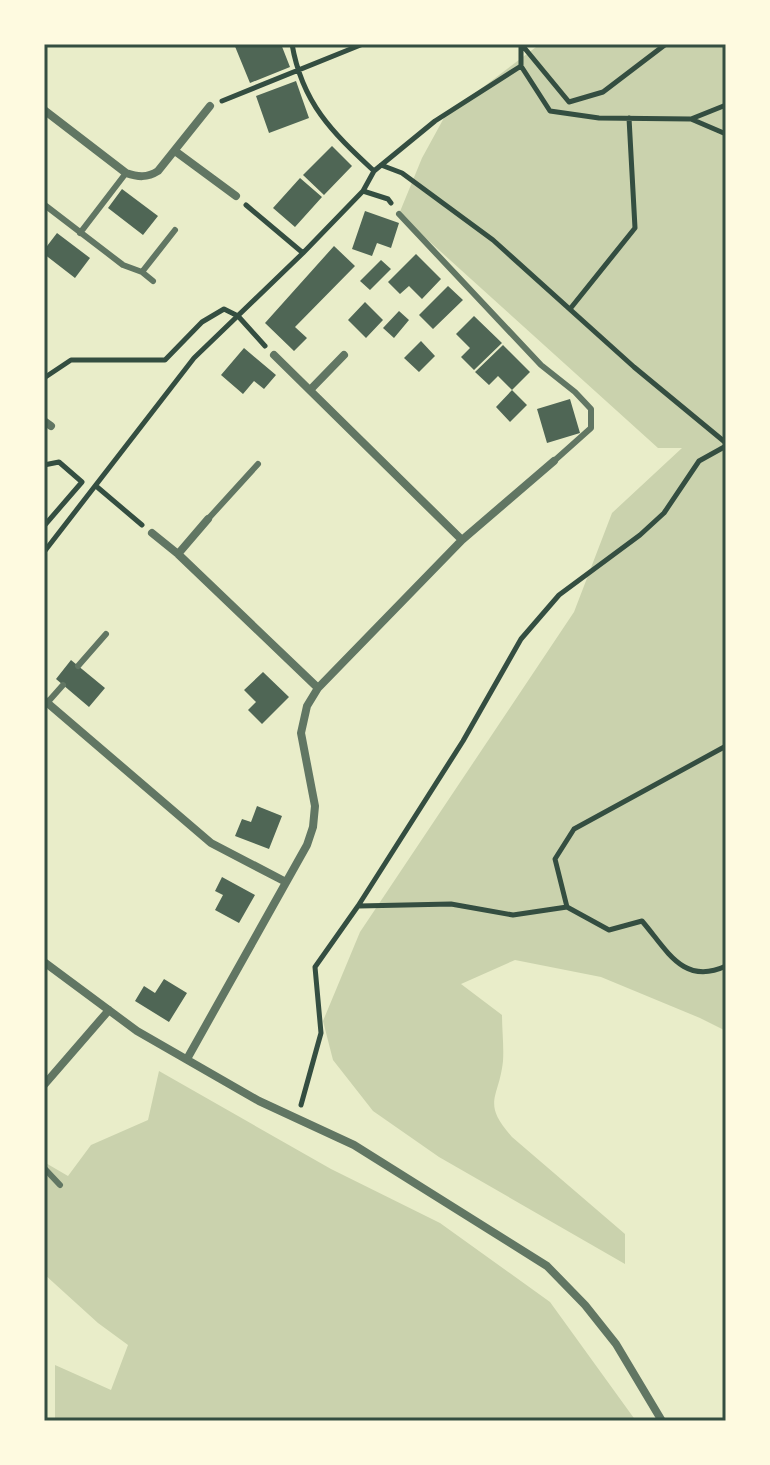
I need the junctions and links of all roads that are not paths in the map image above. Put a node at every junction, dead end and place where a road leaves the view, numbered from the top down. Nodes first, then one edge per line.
1 (210, 106) road end
2 (44, 110) edge
3 (175, 151) junction
4 (126, 173) junction
5 (236, 196) road end
6 (46, 206) dead end
7 (399, 214) road end
8 (175, 230) dead end
9 (80, 233) junction
10 (142, 272) junction
11 (153, 281) dead end
12 (274, 355) road end
13 (344, 355) dead end
14 (310, 390) junction
15 (554, 461) joint
16 (258, 464) dead end
17 (208, 519) joint
18 (152, 533) road end
19 (462, 540) junction
20 (178, 554) junction
21 (106, 634) dead end
22 (78, 666) dead end
23 (63, 685) dead end
24 (318, 688) junction
25 (46, 701) edge
26 (284, 881) junction
27 (44, 962) edge
28 (109, 1010) junction
29 (187, 1059) junction
30 (44, 1085) edge
31 (44, 1168) edge
32 (60, 1185) dead end
33 (662, 1421) edge

1 - 3 street
2 - 4 street
3 - 4 street
3 - 5 street
4 - 9 lane
6 - 9 lane
7 - 15 lane
8 - 10 lane
9 - 10 lane
10 - 11 lane
12 - 14 street
13 - 14 street
14 - 19 street
15 - 19 street
16 - 17 lane
17 - 20 street
18 - 20 street
19 - 24 street
20 - 24 street
21 - 22 lane
23 - 25 lane
24 - 26 street
25 - 26 street
26 - 29 street
27 - 28 street
28 - 29 street
28 - 30 street
29 - 33 street
31 - 32 lane

